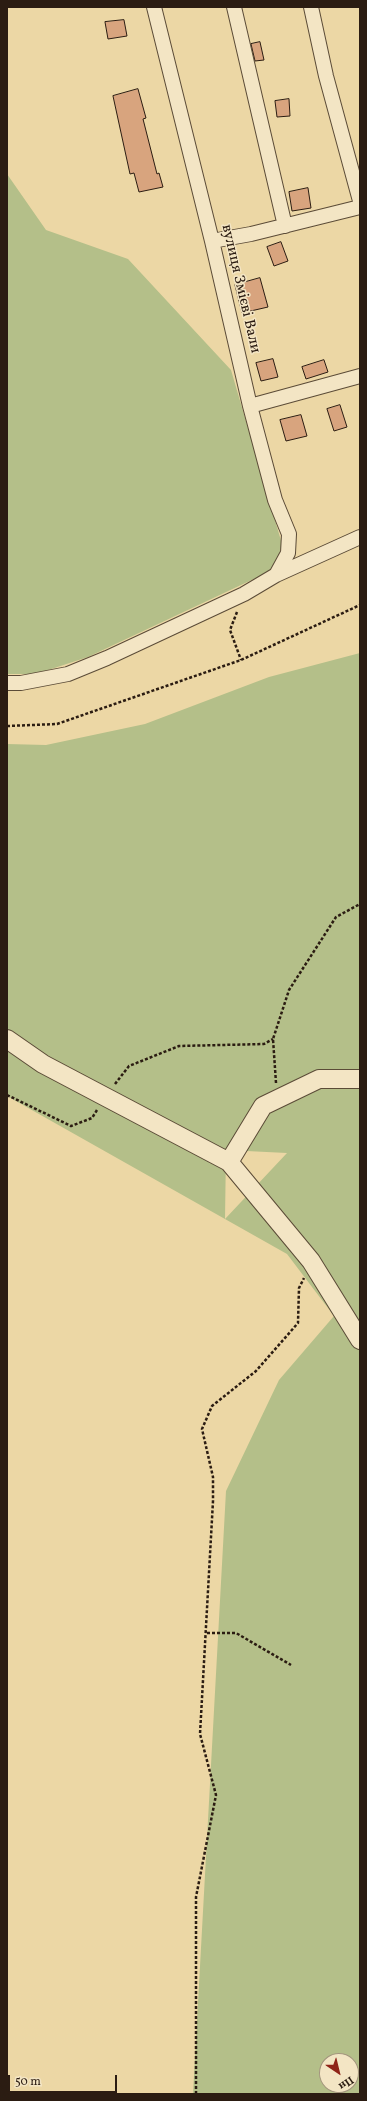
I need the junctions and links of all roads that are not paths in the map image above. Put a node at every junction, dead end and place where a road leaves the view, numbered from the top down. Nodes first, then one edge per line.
1 (154, 7) edge
2 (234, 7) edge
3 (311, 7) edge
4 (360, 201) edge
5 (360, 207) edge
6 (285, 226) junction
7 (212, 241) junction
8 (360, 376) edge
9 (250, 406) junction
10 (360, 537) edge
11 (276, 575) junction
12 (7, 683) edge
13 (7, 1038) edge
14 (360, 1079) edge
15 (229, 1162) junction
16 (360, 1340) edge

1 - 7 street, вулиця Змієві Вали
2 - 6 street
3 - 4 street
5 - 6 street
6 - 7 street
7 - 9 street, вулиця Змієві Вали
8 - 9 street
9 - 11 street, вулиця Змієві Вали
10 - 11 street
11 - 12 street
13 - 15 street
14 - 15 street
15 - 16 street

